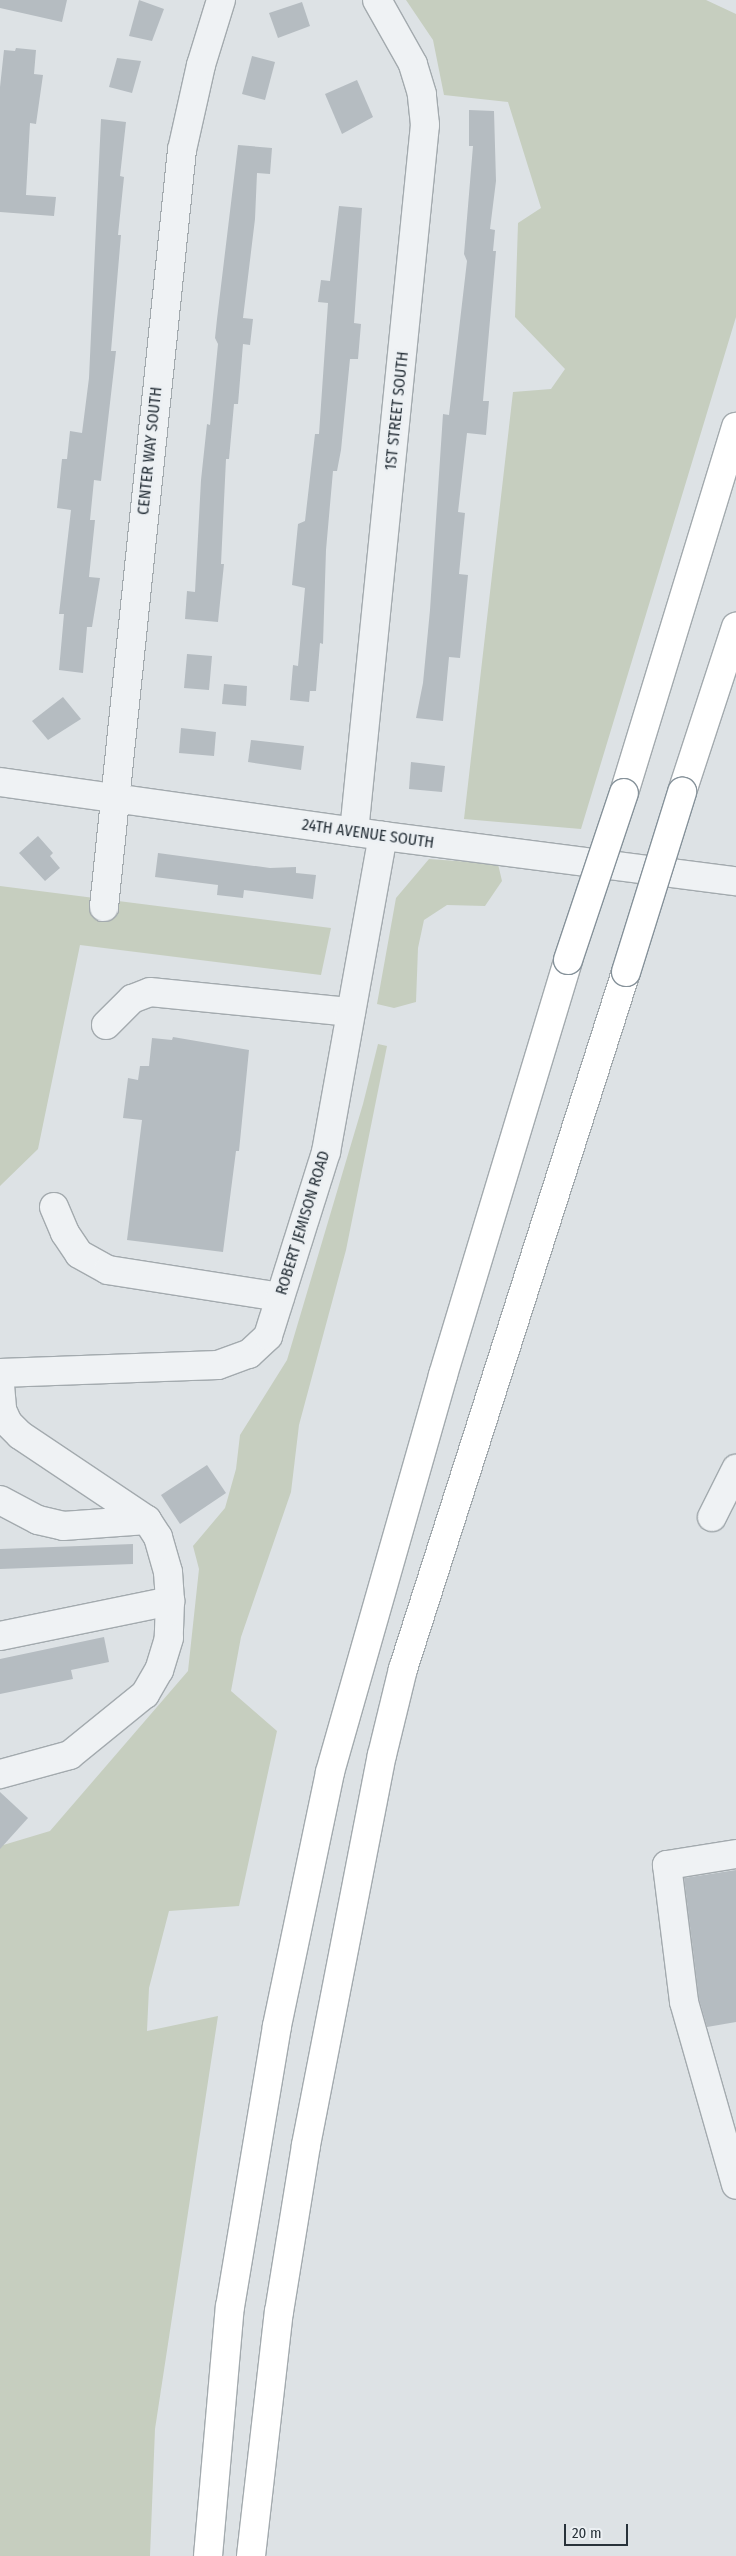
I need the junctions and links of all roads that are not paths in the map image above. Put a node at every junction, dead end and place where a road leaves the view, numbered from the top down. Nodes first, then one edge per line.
1 (221, 0) edge
2 (377, 0) edge
3 (736, 427) edge
4 (736, 627) edge
5 (0, 782) edge
6 (113, 798) junction
7 (354, 832) junction
8 (383, 836) junction
9 (736, 881) edge
10 (104, 907) dead end
11 (351, 1012) junction
12 (106, 1025) dead end
13 (54, 1207) dead end
14 (280, 1297) junction
15 (0, 1373) edge
16 (0, 1385) edge
17 (736, 1469) edge
18 (0, 1500) edge
19 (712, 1517) dead end
20 (147, 1520) junction
21 (170, 1601) junction
22 (0, 1636) edge
23 (0, 1774) edge
24 (736, 1854) edge
25 (736, 2184) edge
26 (208, 2556) edge
27 (251, 2556) edge

1 - 6 street, CENTER WAY SOUTH
2 - 7 street, 1ST STREET SOUTH
3 - 26 highway, bridge
4 - 27 highway, bridge
5 - 6 street, 24TH AVENUE SOUTH
6 - 7 street, 24TH AVENUE SOUTH
6 - 10 street, CENTER WAY SOUTH
7 - 8 street, 24TH AVENUE SOUTH
8 - 9 street, 24TH AVENUE SOUTH
8 - 11 street, ROBERT JEMISON ROAD
11 - 12 street
11 - 14 street, ROBERT JEMISON ROAD
13 - 14 street
14 - 15 street, ROBERT JEMISON ROAD
16 - 20 street
17 - 19 street
18 - 20 street
20 - 21 street
21 - 22 street
21 - 23 street
24 - 25 street

